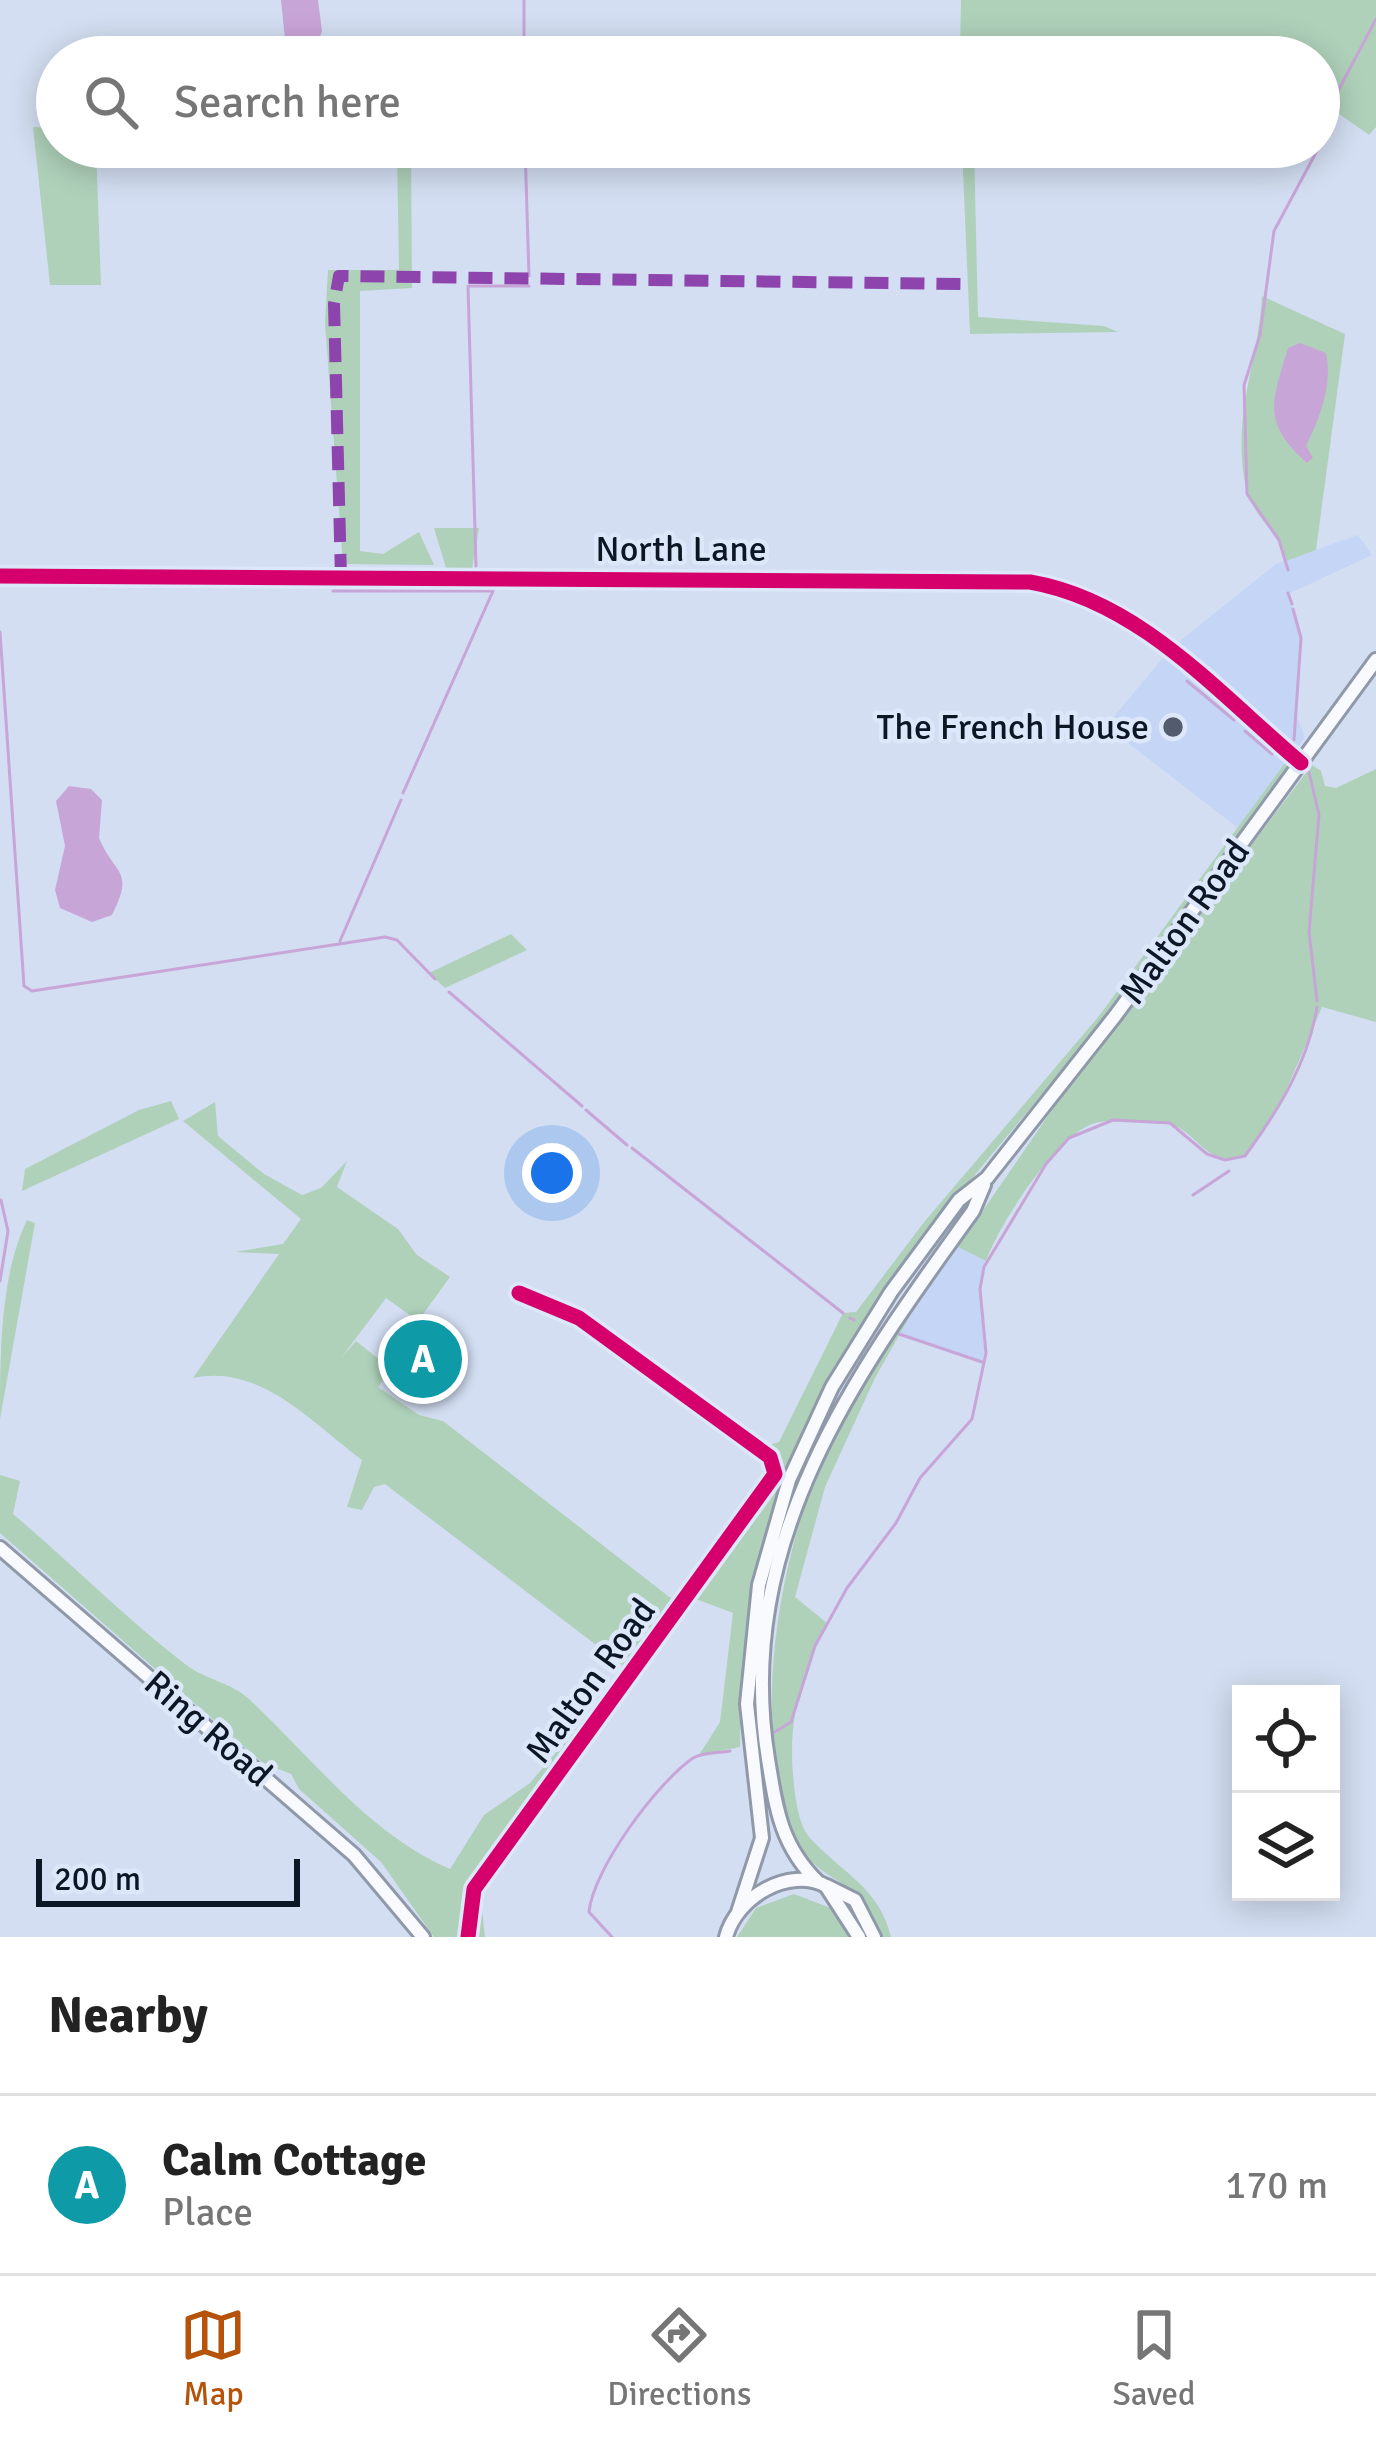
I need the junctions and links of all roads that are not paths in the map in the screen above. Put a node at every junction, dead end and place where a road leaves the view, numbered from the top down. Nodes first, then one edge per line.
1 (0, 576) edge
2 (1376, 660) edge
3 (1301, 763) junction
4 (987, 1178) junction
5 (519, 1293) dead end
6 (0, 1548) edge
7 (822, 1884) junction
8 (745, 1894) junction
9 (737, 1912) junction
10 (406, 1920) junction
11 (410, 1937) edge
12 (423, 1937) edge
13 (468, 1937) edge
14 (715, 1937) edge
15 (726, 1937) edge
16 (859, 1937) edge
17 (874, 1937) edge

1 - 3 street, North Lane
2 - 3 highway, Malton Road
3 - 4 highway, Malton Road
4 - 7 highway, Malton Road
4 - 8 highway, Malton Road
5 - 13 street, Malton Road
6 - 10 highway, Ring Road
7 - 9 highway
7 - 16 highway
7 - 17 highway
8 - 9 highway
8 - 14 highway
9 - 15 highway
10 - 11 highway, Ring Road
10 - 12 highway, Ring Road

